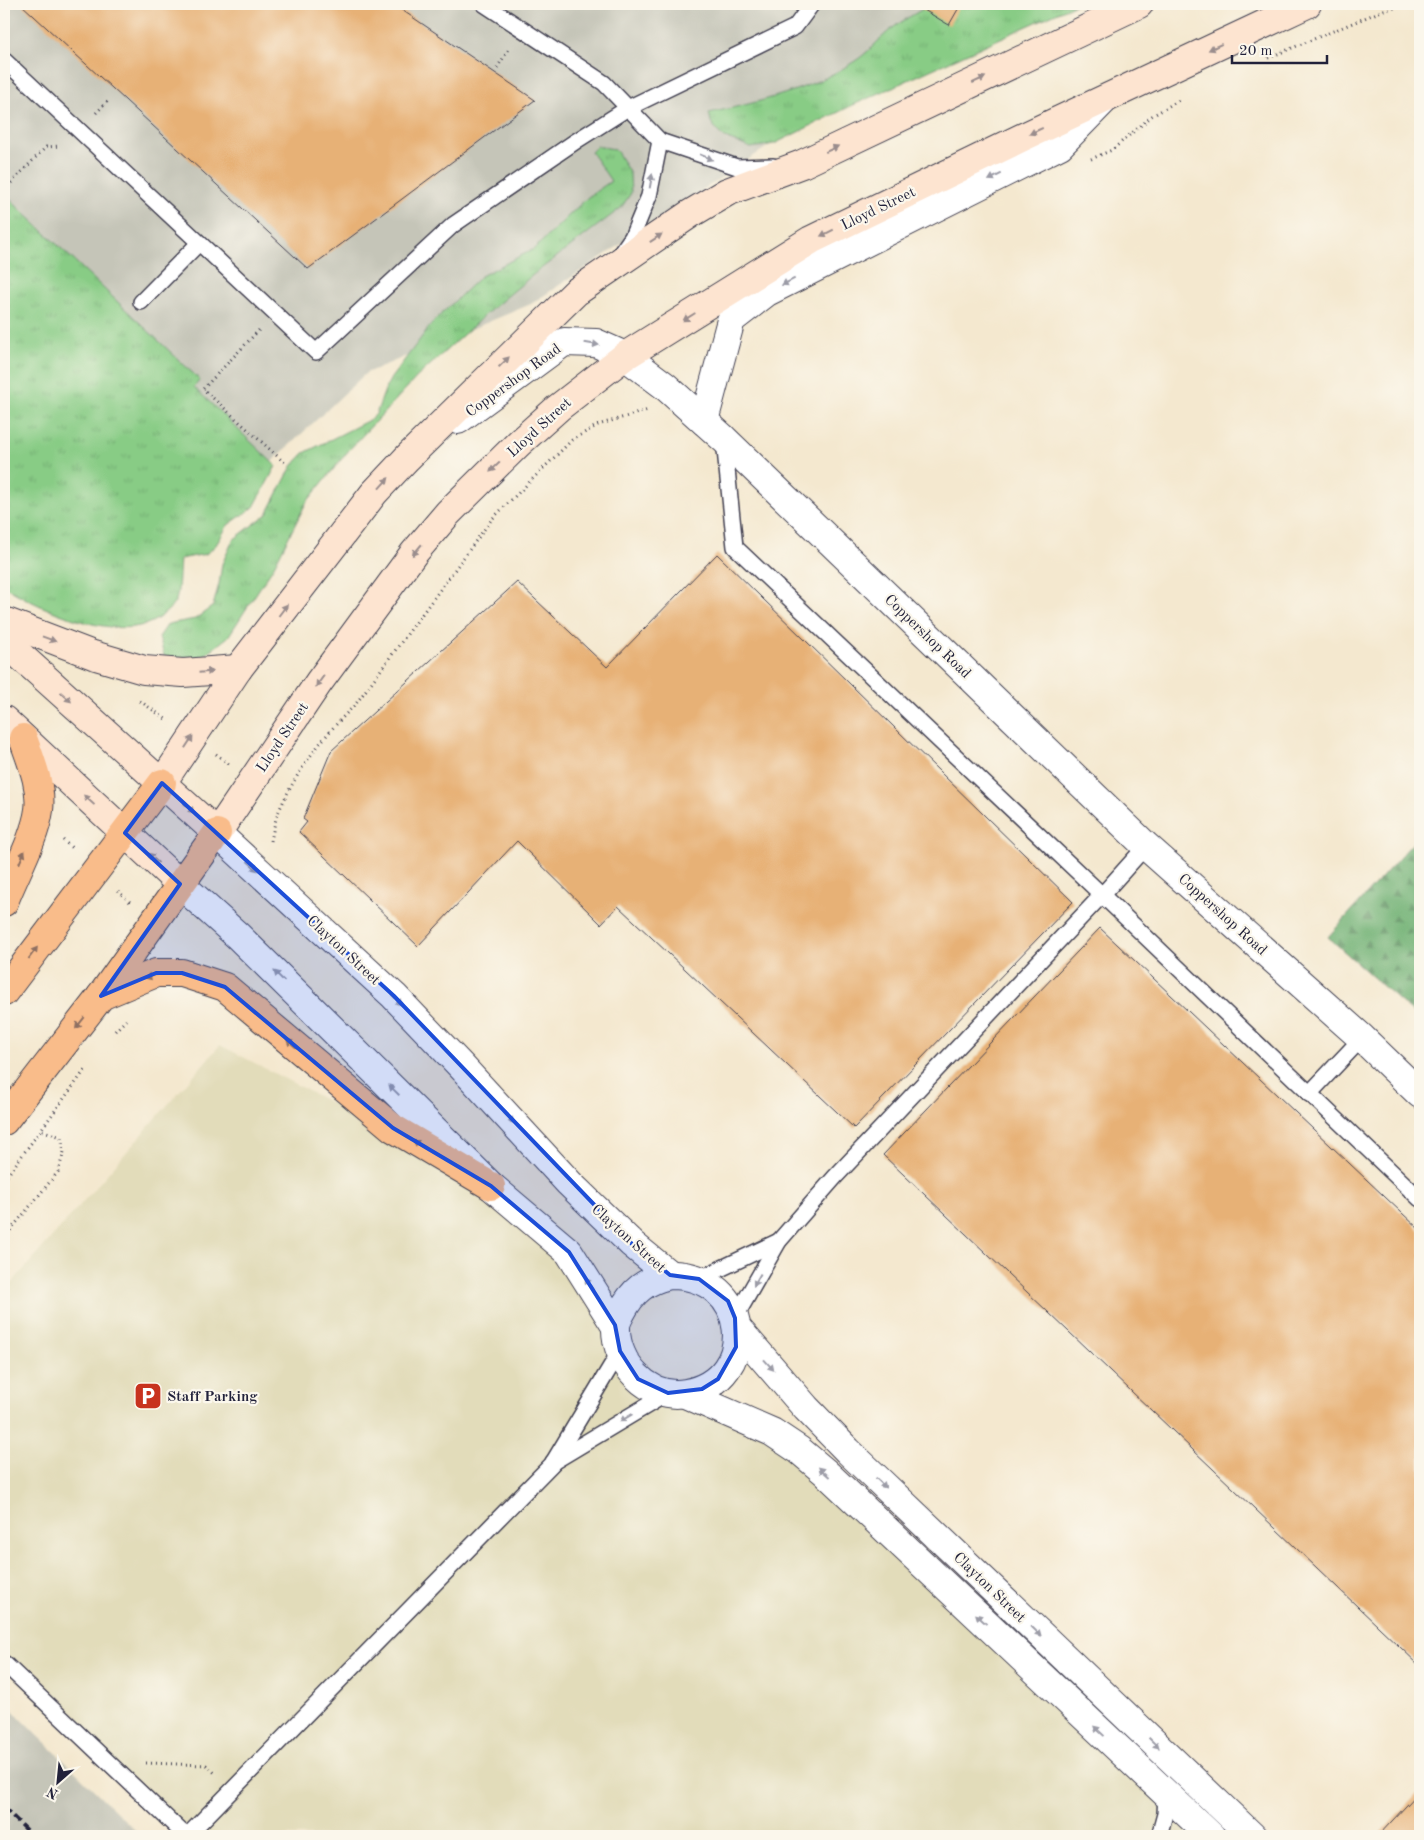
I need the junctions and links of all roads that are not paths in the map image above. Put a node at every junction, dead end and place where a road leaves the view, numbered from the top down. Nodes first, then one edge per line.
1 (484, 4) edge
2 (812, 4) edge
3 (1139, 4) edge
4 (1307, 4) edge
5 (4, 60) edge
6 (1105, 99) junction
7 (628, 108) junction
8 (660, 141) junction
9 (802, 164) junction
10 (199, 243) junction
11 (608, 270) junction
12 (141, 302) dead end
13 (625, 356) junction
14 (704, 421) junction
15 (724, 439) junction
16 (407, 458) junction
17 (4, 621) edge
18 (4, 641) edge
19 (238, 669) junction
20 (4, 720) edge
21 (23, 738) junction
22 (162, 783) junction
23 (125, 832) junction
24 (216, 833) junction
25 (1146, 846) junction
26 (180, 884) junction
27 (1102, 895) junction
28 (4, 902) edge
29 (4, 992) edge
30 (101, 996) junction
31 (1362, 1038) junction
32 (1309, 1094) junction
33 (1420, 1094) edge
34 (4, 1122) edge
35 (492, 1186) junction
36 (1420, 1199) edge
37 (779, 1241) junction
38 (670, 1275) junction
39 (699, 1278) junction
40 (736, 1323) junction
41 (615, 1325) junction
42 (620, 1351) junction
43 (676, 1393) junction
44 (552, 1464) junction
45 (4, 1663) edge
46 (1166, 1794) junction
47 (1227, 1813) junction
48 (1207, 1835) edge
49 (187, 1836) edge
50 (1158, 1836) edge
51 (1252, 1836) edge

1 - 7 lane
2 - 7 lane
9 -> 3 main road
4 -> 6 main road, Lloyd Street
5 - 10 lane
6 -> 13 main road, Lloyd Street
6 -> 14 street
7 - 8 lane
7 - 10 lane
8 -> 9 lane
11 -> 8 lane
11 -> 9 main road
10 - 12 lane
16 -> 11 main road
13 - 14 street, Coppershop Road
16 -> 13 street, Coppershop Road
13 -> 24 main road, Lloyd Street
14 - 15 street, Coppershop Road
15 - 25 street, Coppershop Road
15 - 27 lane
19 -> 16 main road
17 -> 19 main road
18 -> 22 main road, Clayton Street
22 -> 19 main road
20 - 21 main road
23 -> 21 main road
28 -> 21 main road
22 - 23 main road
22 -> 24 main road, Clayton Street
26 -> 23 main road
29 -> 23 main road
24 - 26 main road, Lloyd Street
24 -> 38 street, Clayton Street
25 - 27 lane
25 - 31 street, Coppershop Road
26 - 30 main road, Lloyd Street
35 -> 26 street
27 - 32 lane
27 - 37 lane
30 -> 34 main road, Lloyd Street
35 -> 30 main road
31 - 32 lane
31 - 33 street, Coppershop Road
32 - 36 lane
41 -> 35 street
37 - 39 lane
37 -> 40 lane
38 - 39 street
38 - 41 street
39 - 40 street
40 - 43 street
40 -> 47 street, Clayton Street
41 - 42 street
42 - 43 street
42 - 44 lane
43 -> 44 lane
46 -> 43 street, Clayton Street
44 - 49 lane
45 - 49 lane
46 - 48 street, Clayton Street
46 - 50 lane
47 - 48 lane
47 - 51 street, Clayton Street

